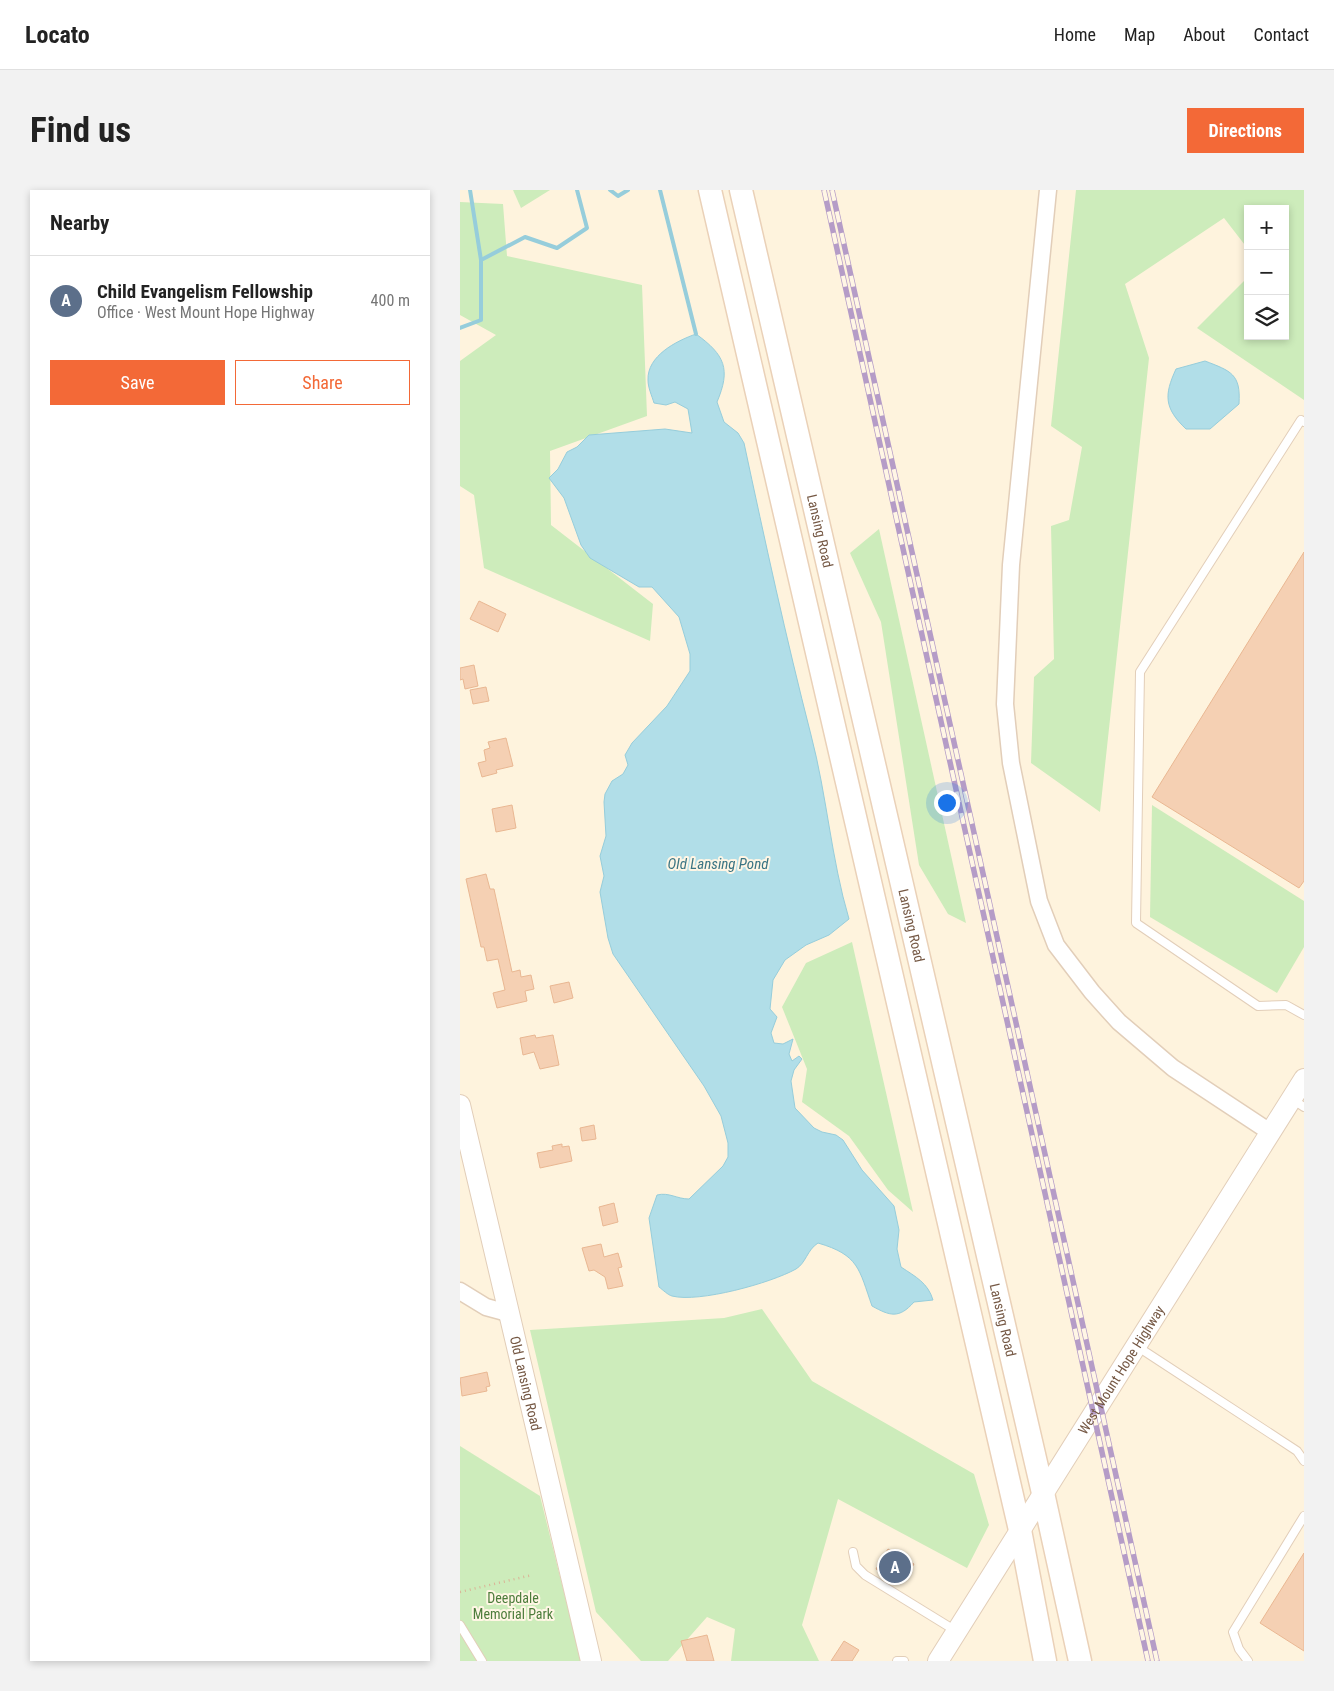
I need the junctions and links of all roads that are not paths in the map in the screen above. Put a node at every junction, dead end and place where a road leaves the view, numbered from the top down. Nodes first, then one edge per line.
1 (710, 190) edge
2 (741, 190) edge
3 (1048, 190) edge
4 (1304, 422) edge
5 (1304, 1014) edge
6 (1304, 1079) edge
7 (1298, 1103) edge
8 (460, 1105) edge
9 (1270, 1132) junction
10 (460, 1292) edge
11 (508, 1312) junction
12 (1136, 1346) junction
13 (1304, 1461) edge
14 (1043, 1493) junction
15 (1304, 1516) edge
16 (1020, 1530) junction
17 (854, 1552) dead end
18 (460, 1625) edge
19 (957, 1631) junction
20 (482, 1661) edge
21 (591, 1661) edge
22 (898, 1661) edge
23 (904, 1661) edge
24 (938, 1661) edge
25 (1045, 1661) edge
26 (1080, 1661) edge
27 (1248, 1661) edge

1 - 16 main road
2 - 14 main road, Lansing Road
3 - 9 street
4 - 5 lane
6 - 7 street, West Mount Hope Highway
7 - 9 street, West Mount Hope Highway
8 - 11 street, Old Lansing Road
9 - 12 street, West Mount Hope Highway
10 - 11 street
11 - 21 street, Old Lansing Road
12 - 13 lane
12 - 14 street, West Mount Hope Highway
14 - 16 street, West Mount Hope Highway
14 - 26 main road, Lansing Road
15 - 27 lane
16 - 19 street, West Mount Hope Highway
16 - 25 main road
17 - 19 lane
18 - 20 lane
19 - 24 street, West Mount Hope Highway
22 - 23 lane

